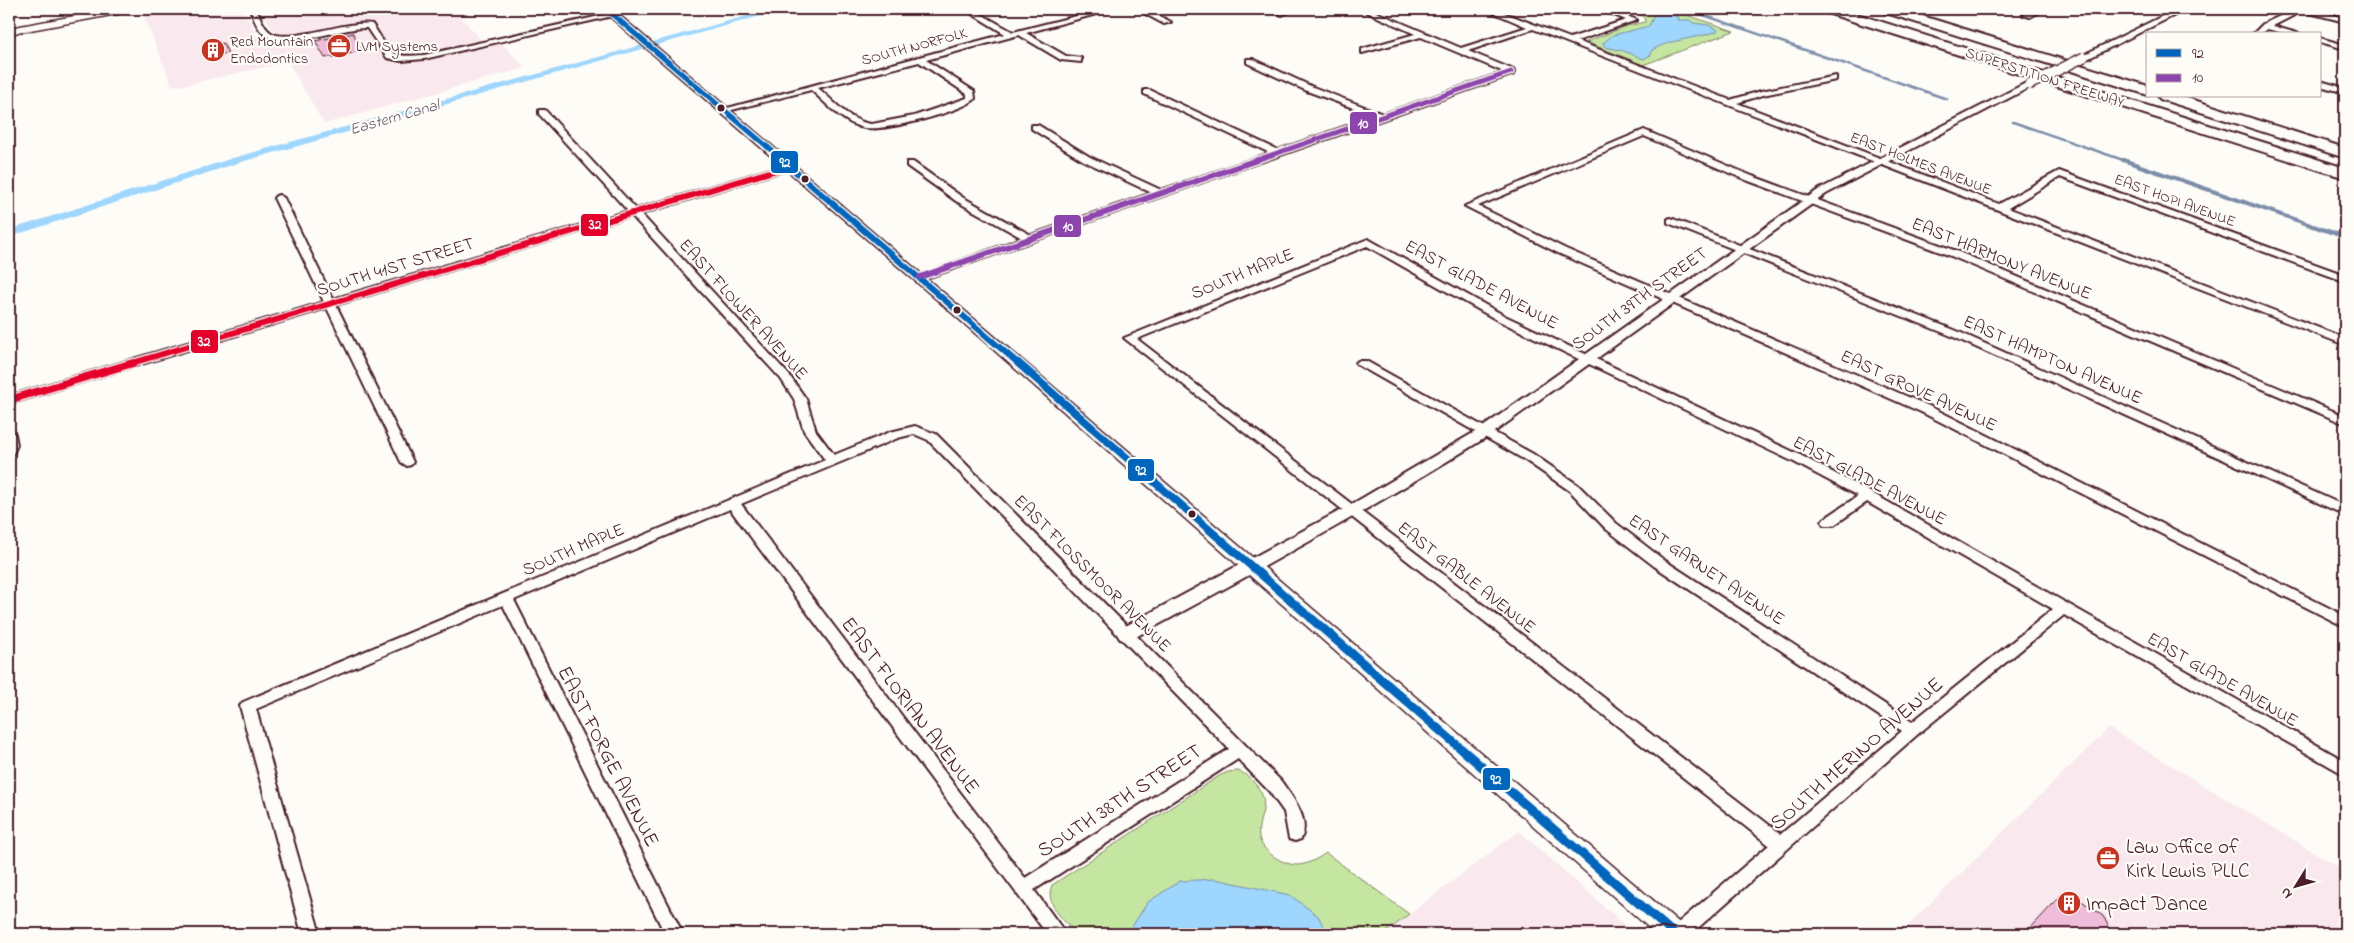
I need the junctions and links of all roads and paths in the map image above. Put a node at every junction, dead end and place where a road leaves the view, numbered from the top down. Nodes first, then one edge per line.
1 (128, 9) edge
2 (253, 9) edge
3 (967, 9) edge
4 (1111, 9) edge
5 (1140, 9) edge
6 (1292, 9) edge
7 (1363, 9) edge
8 (1488, 9) edge
9 (1603, 9) edge
10 (1829, 9) edge
11 (1888, 9) edge
12 (2041, 9) edge
13 (2183, 9) edge
14 (2302, 9) edge
15 (610, 12) edge
16 (1282, 13) dead end
17 (2027, 15) dead end
18 (2345, 20) edge
19 (1166, 22) dead end
20 (1533, 26) junction
21 (2266, 26) junction
22 (9, 31) edge
23 (2259, 32) edge
24 (2288, 32) edge
25 (1016, 34) junction
26 (1422, 34) junction
27 (1570, 41) junction
28 (2322, 41) edge
29 (2345, 47) edge
30 (1365, 51) dead end
31 (1460, 51) junction
32 (920, 59) junction
33 (1078, 60) dead end
34 (1250, 61) dead end
35 (2022, 70) junction
36 (1833, 78) dead end
37 (2322, 84) edge
38 (812, 87) junction
39 (2146, 90) edge
40 (2345, 91) edge
41 (1147, 92) dead end
42 (2172, 98) edge
43 (1729, 103) junction
44 (2204, 108) junction
45 (724, 110) junction
46 (542, 112) dead end
47 (1384, 117) junction
48 (1035, 127) dead end
49 (2345, 146) edge
50 (1278, 153) junction
51 (2345, 153) edge
52 (1879, 161) junction
53 (910, 164) dead end
54 (790, 166) junction
55 (2345, 174) edge
56 (2345, 182) edge
57 (1161, 194) junction
58 (279, 198) dead end
59 (1810, 199) junction
60 (1470, 206) joint
61 (2000, 208) junction
62 (635, 213) junction
63 (1671, 221) dead end
64 (1031, 239) junction
65 (1368, 242) joint
66 (1742, 249) junction
67 (920, 277) junction
68 (2345, 278) edge
69 (1673, 299) junction
70 (329, 303) junction
71 (1129, 338) joint
72 (2345, 342) edge
73 (1588, 360) junction
74 (1362, 363) dead end
75 (9, 400) edge
76 (2345, 420) edge
77 (914, 430) joint
78 (1485, 432) junction
79 (9, 434) edge
80 (9, 451) edge
81 (832, 461) junction
82 (407, 462) dead end
83 (1867, 496) junction
84 (732, 502) junction
85 (1352, 510) junction
86 (2345, 511) edge
87 (1829, 522) dead end
88 (1252, 566) junction
89 (506, 598) junction
90 (2064, 607) junction
91 (2345, 622) edge
92 (1126, 634) junction
93 (1913, 730) junction
94 (1240, 750) junction
95 (2345, 769) edge
96 (1296, 834) dead end
97 (1782, 845) junction
98 (1022, 889) junction
99 (311, 934) edge
100 (674, 934) edge
101 (1057, 934) edge
102 (1676, 934) edge

1 - 22 main road
2 - 15 street
3 - 25 street
4 - 25 street, SOUTH NORFOLK
5 - 19 street
6 - 16 street
7 - 26 street
8 - 20 street, EAST HOLMES AVENUE
9 - 27 street
10 - 35 highway, SUPERSTITION FREEWAY
11 - 39 highway, SUPERSTITION FREEWAY
12 - 17 street
13 - 52 street, SOUTH 39TH STREET, bridge
14 - 18 street
14 - 21 street
15 - 45 main road
20 - 27 street, EAST HOLMES AVENUE
20 - 31 street
21 - 23 street
21 - 24 street
25 - 32 street, SOUTH NORFOLK
25 - 33 street
26 - 30 street
26 - 31 street
27 - 43 street, EAST HOLMES AVENUE
28 - 29 street
31 - 47 street
32 - 38 street, SOUTH NORFOLK
32 - 38 street
34 - 47 street
35 - 55 highway, SUPERSTITION FREEWAY
35 - 56 highway
36 - 43 street
37 - 40 street
38 - 45 street, SOUTH NORFOLK
41 - 50 street
42 - 44 highway
43 - 52 street, EAST HOLMES AVENUE
44 - 49 highway
44 - 51 highway
45 - 54 main road
46 - 62 street, EAST FLOWER AVENUE
47 - 50 street
48 - 57 street
50 - 57 street
52 - 59 street, SOUTH 39TH STREET
52 - 61 street, EAST HOLMES AVENUE
53 - 64 street
54 - 62 street, SOUTH 41ST STREET
54 - 67 main road
57 - 64 street
58 - 70 street
59 - 60 street, EAST HARMONY AVENUE
59 - 66 street, SOUTH 39TH STREET
59 - 76 street, EAST HARMONY AVENUE
60 - 69 street, EAST GROVE AVENUE
61 - 68 street, EAST HOPI AVENUE
61 - 72 street, EAST HOLMES AVENUE
62 - 70 street, SOUTH 41ST STREET
62 - 81 street, EAST FLOWER AVENUE
63 - 66 street, EAST HAMPTON AVENUE
64 - 67 street
65 - 71 street, SOUTH MAPLE
65 - 73 street, EAST GLADE AVENUE
66 - 69 street, SOUTH 39TH STREET
66 - 86 street, EAST HAMPTON AVENUE
67 - 88 main road
69 - 73 street, SOUTH 39TH STREET
69 - 91 street, EAST GROVE AVENUE
70 - 75 street, SOUTH 41ST STREET
70 - 82 street
71 - 85 street, EAST GABLE AVENUE
73 - 78 street, SOUTH 39TH STREET
73 - 83 street, EAST GLADE AVENUE
74 - 78 street, EAST GARNET AVENUE
77 - 81 street, SOUTH MAPLE
77 - 92 street, EAST FLOSSMOOR AVENUE
78 - 85 street, SOUTH 39TH STREET
78 - 93 street, EAST GARNET AVENUE
79 - 80 street
81 - 84 street, SOUTH MAPLE
83 - 87 street
83 - 90 street, EAST GLADE AVENUE
84 - 89 street, SOUTH MAPLE
84 - 98 street, EAST FLORIAN AVENUE
85 - 88 street, SOUTH 39TH STREET
85 - 97 street, EAST GABLE AVENUE
88 - 92 street, SOUTH 39TH STREET
88 - 102 main road
89 - 99 street, SOUTH MAPLE
89 - 100 street, EAST FORGE AVENUE
90 - 93 street, SOUTH MERINO AVENUE
90 - 95 street, EAST GLADE AVENUE
92 - 94 street, EAST FLOSSMOOR AVENUE
93 - 97 street, SOUTH MERINO AVENUE
94 - 96 street, EAST FLOSSMOOR AVENUE
94 - 98 street, SOUTH 38TH STREET
97 - 102 street, SOUTH MERINO AVENUE
98 - 101 street, EAST FLORIAN AVENUE

